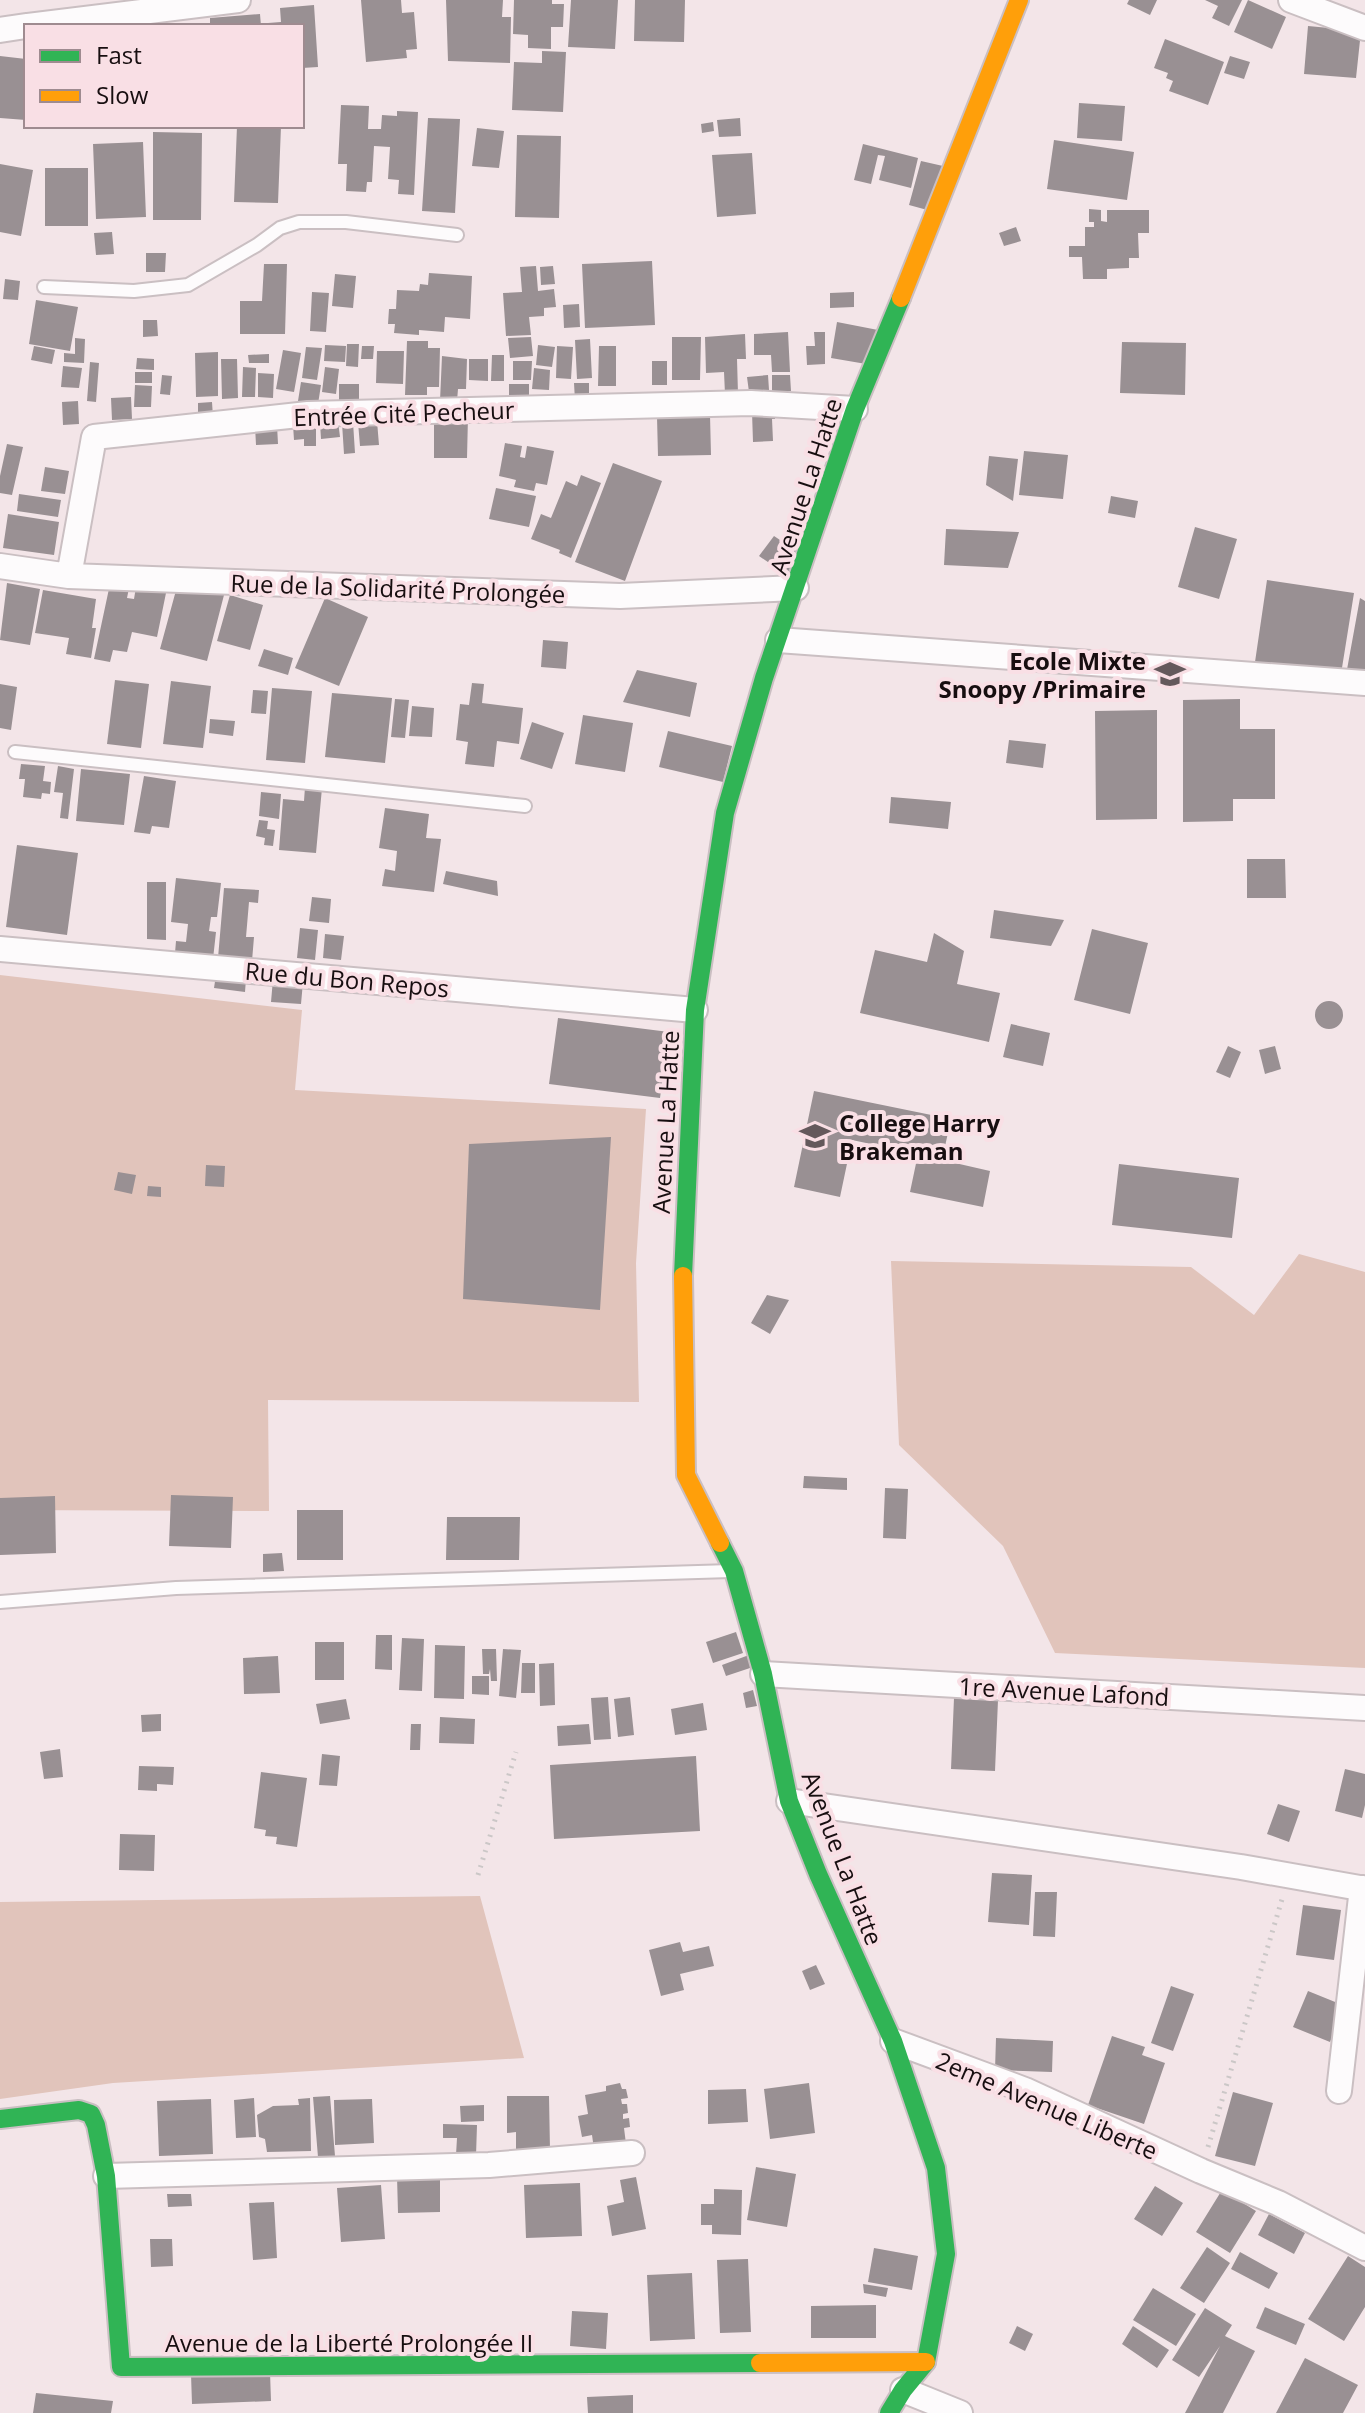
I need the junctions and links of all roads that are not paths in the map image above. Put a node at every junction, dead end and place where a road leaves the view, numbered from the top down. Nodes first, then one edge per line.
1 (238, 0) edge
2 (1019, 0) edge
3 (1291, 0) edge
4 (43, 24) edge
5 (24, 26) edge
6 (1365, 28) edge
7 (0, 30) edge
8 (457, 235) dead end
9 (44, 287) dead end
10 (855, 409) junction
11 (0, 566) edge
12 (69, 576) junction
13 (796, 588) junction
14 (778, 640) junction
15 (1365, 683) edge
16 (15, 752) dead end
17 (525, 806) dead end
18 (0, 949) edge
19 (695, 1010) junction
20 (734, 1571) junction
21 (0, 1602) edge
22 (763, 1674) junction
23 (1365, 1708) edge
24 (789, 1801) junction
25 (1363, 1888) edge
26 (893, 2041) junction
27 (1339, 2091) dead end
28 (0, 2119) edge
29 (632, 2153) dead end
30 (106, 2176) junction
31 (1365, 2248) edge
32 (926, 2362) junction
33 (903, 2390) junction
34 (889, 2413) edge
35 (960, 2413) edge

1 - 4 street
2 - 10 street, Avenue La Hatte
3 - 6 street
5 - 7 street
8 - 9 lane
10 - 12 street, Entrée Cité Pecheur
10 - 13 street, Avenue La Hatte
11 - 12 street, Rue de la Solidarité Prolongée
12 - 13 street, Rue de la Solidarité Prolongée
13 - 14 street, Avenue La Hatte
14 - 15 street
14 - 19 street, Avenue La Hatte
16 - 17 lane
18 - 19 street, Rue du Bon Repos
19 - 20 street, Avenue La Hatte
20 - 21 lane
20 - 22 street, Avenue La Hatte
22 - 23 street, 1re Avenue Lafond
22 - 24 street, Avenue La Hatte
24 - 25 street
24 - 26 street, Avenue La Hatte
25 - 27 street
26 - 31 street, 2eme Avenue Liberte
26 - 32 street, Avenue La Hatte
28 - 30 street, Avenue de la Liberté Prolongée II
29 - 30 street
30 - 32 street, Avenue de la Liberté Prolongée II
32 - 33 street
33 - 34 street
33 - 35 street

